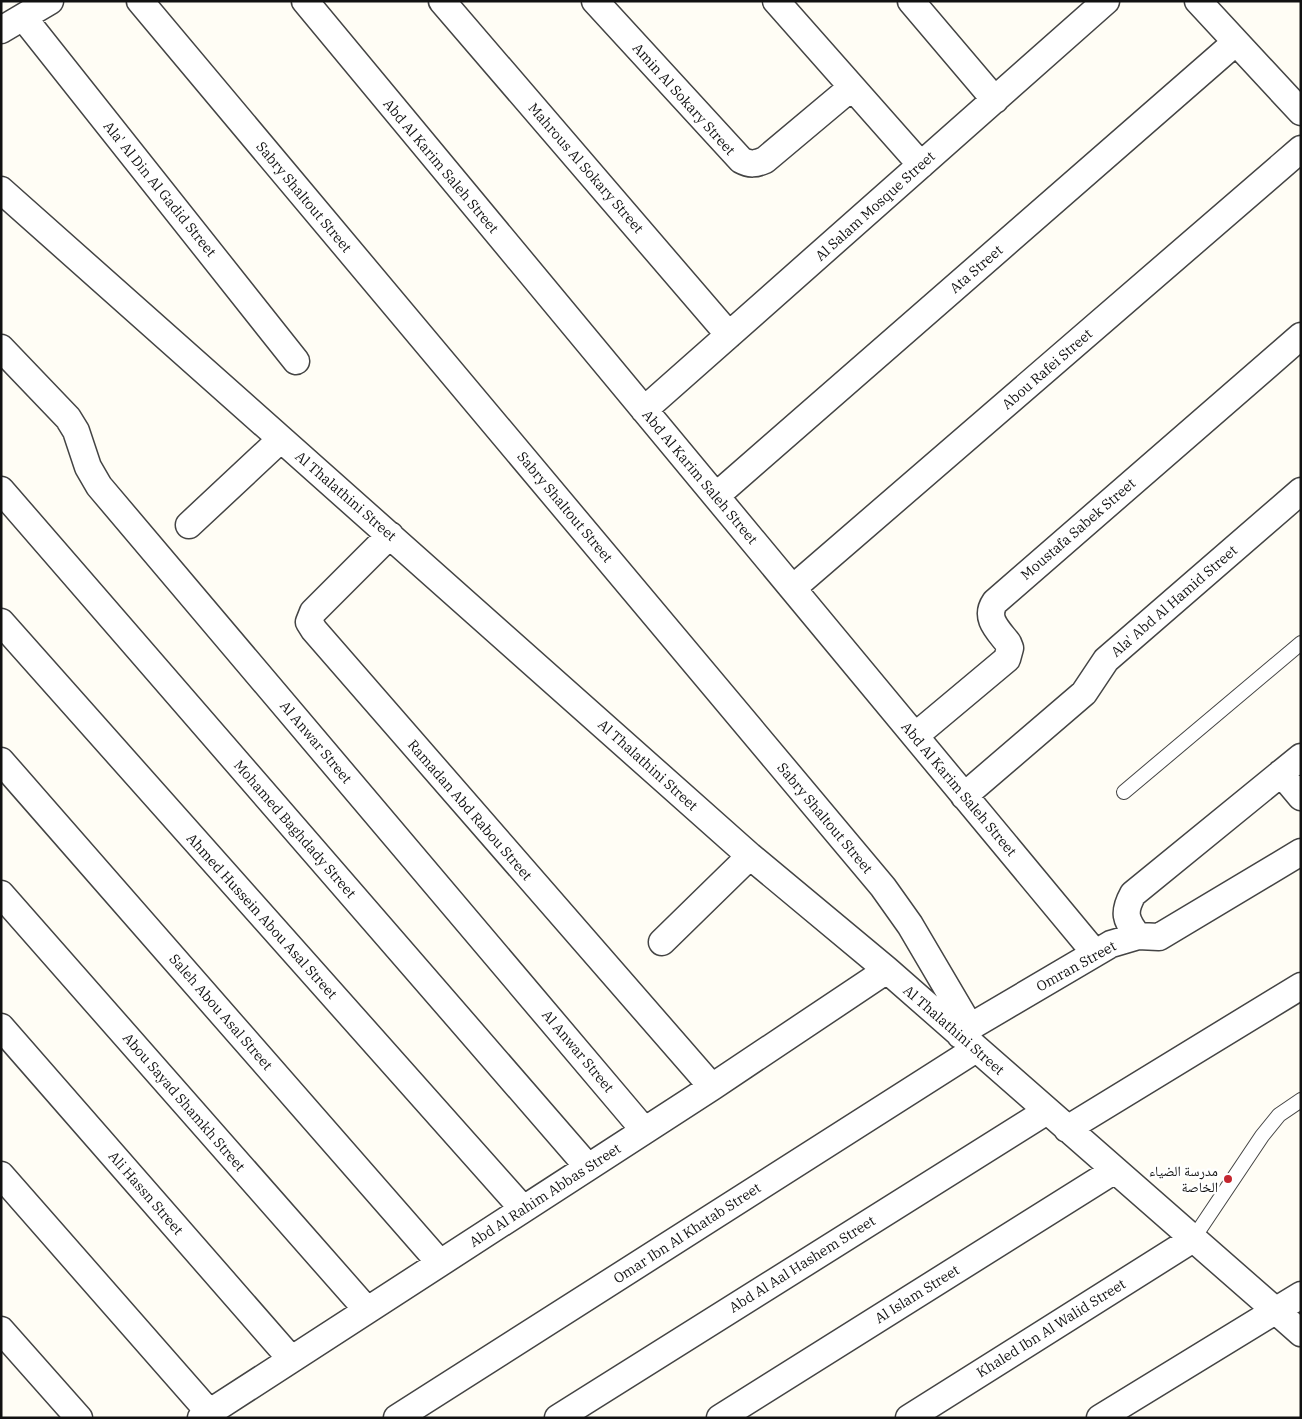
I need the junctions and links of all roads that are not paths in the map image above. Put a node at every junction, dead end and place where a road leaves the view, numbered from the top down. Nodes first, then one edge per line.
1 (50, 1) edge
2 (140, 1) edge
3 (305, 1) edge
4 (442, 1) edge
5 (595, 1) edge
6 (776, 1) edge
7 (911, 1) edge
8 (1198, 1) edge
9 (1094, 5) edge
10 (12, 23) edge
11 (1236, 42) junction
12 (852, 87) junction
13 (994, 100) junction
14 (1301, 112) edge
15 (1301, 149) edge
16 (921, 165) junction
17 (1, 190) edge
18 (729, 335) junction
19 (1301, 336) edge
20 (1, 348) edge
21 (296, 360) dead end
22 (644, 410) junction
23 (281, 439) junction
24 (1, 490) edge
25 (1301, 491) edge
26 (716, 496) junction
27 (189, 526) dead end
28 (390, 535) junction
29 (793, 588) junction
30 (1, 622) edge
31 (1301, 643) edge
32 (915, 736) junction
33 (1301, 757) edge
34 (1, 761) edge
35 (1281, 773) junction
36 (1124, 792) dead end
37 (964, 796) junction
38 (1301, 797) edge
39 (1301, 852) edge
40 (750, 856) junction
41 (1, 894) edge
42 (1138, 936) junction
43 (662, 942) dead end
44 (1096, 953) junction
45 (886, 970) junction
46 (1301, 986) edge
47 (1, 1027) edge
48 (969, 1037) junction
49 (712, 1087) junction
50 (1301, 1100) edge
51 (1047, 1111) junction
52 (1067, 1128) junction
53 (644, 1130) junction
54 (588, 1167) junction
55 (1115, 1170) junction
56 (1, 1176) edge
57 (523, 1209) junction
58 (1194, 1239) junction
59 (440, 1263) junction
60 (1301, 1295) edge
61 (367, 1310) junction
62 (1275, 1310) junction
63 (1, 1330) edge
64 (1301, 1333) edge
65 (291, 1359) junction
66 (205, 1415) edge
67 (78, 1418) edge
68 (398, 1418) edge
69 (558, 1418) edge
70 (720, 1418) edge
71 (909, 1418) edge
72 (1100, 1418) edge

1 - 10 street
2 - 48 street, Sabry Shaltout Street
3 - 22 street, Abd Al Karim Saleh Street
4 - 18 street, Mahrous Al Sokary Street
5 - 12 street, Amin Al Sokary Street
6 - 12 street
7 - 13 street
8 - 11 street
9 - 13 street, Al Salam Mosque Street
10 - 21 street, Ala' Al Din Al Gadid Street
11 - 14 street
11 - 26 street, Ata Street
12 - 16 street
13 - 16 street, Al Salam Mosque Street
15 - 29 street, Abou Rafei Street
16 - 18 street, Al Salam Mosque Street
17 - 23 street, Al Thalathini Street
18 - 22 street, Al Salam Mosque Street
19 - 32 street, Moustafa Sabek Street
20 - 53 street, Al Anwar Street
22 - 26 street, Abd Al Karim Saleh Street
23 - 27 street
23 - 28 street, Al Thalathini Street
24 - 54 street, Mohamed Baghdady Street
25 - 37 street, Ala' Abd Al Hamid Street
26 - 29 street, Abd Al Karim Saleh Street
28 - 40 street, Al Thalathini Street
28 - 49 street, Ramadan Abd Rabou Street
29 - 32 street, Abd Al Karim Saleh Street
30 - 57 street, Ahmed Hussein Abou Asal Street
31 - 36 lane
32 - 37 street, Abd Al Karim Saleh Street
33 - 35 street
34 - 59 street, Saleh Abou Asal Street
35 - 38 street
35 - 42 street
37 - 44 street, Abd Al Karim Saleh Street
39 - 42 street, Omran Street
40 - 43 street
40 - 45 street, Al Thalathini Street
41 - 61 street, Abou Sayad Shamkh Street
42 - 44 street, Omran Street
44 - 48 street, Omran Street
45 - 48 street, Al Thalathini Street
45 - 49 street, Abd Al Rahim Abbas Street
46 - 52 street
47 - 65 street, Ali Hassn Street
48 - 51 street, Al Thalathini Street
48 - 68 street, Omar Ibn Al Khatab Street
49 - 53 street, Abd Al Rahim Abbas Street
50 - 58 lane
51 - 52 street, Al Thalathini Street
51 - 69 street, Abd Al Aal Hashem Street
52 - 55 street, Al Thalathini Street
53 - 54 street, Abd Al Rahim Abbas Street
54 - 57 street, Abd Al Rahim Abbas Street
55 - 58 street, Al Thalathini Street
55 - 70 street, Al Islam Street
56 - 66 street
57 - 59 street, Abd Al Rahim Abbas Street
58 - 62 street, Al Thalathini Street
58 - 71 street, Khaled Ibn Al Walid Street
59 - 61 street, Abd Al Rahim Abbas Street
60 - 62 street
61 - 65 street, Abd Al Rahim Abbas Street
62 - 64 street, Al Thalathini Street
62 - 72 street
63 - 67 street
65 - 66 street, Abd Al Rahim Abbas Street

